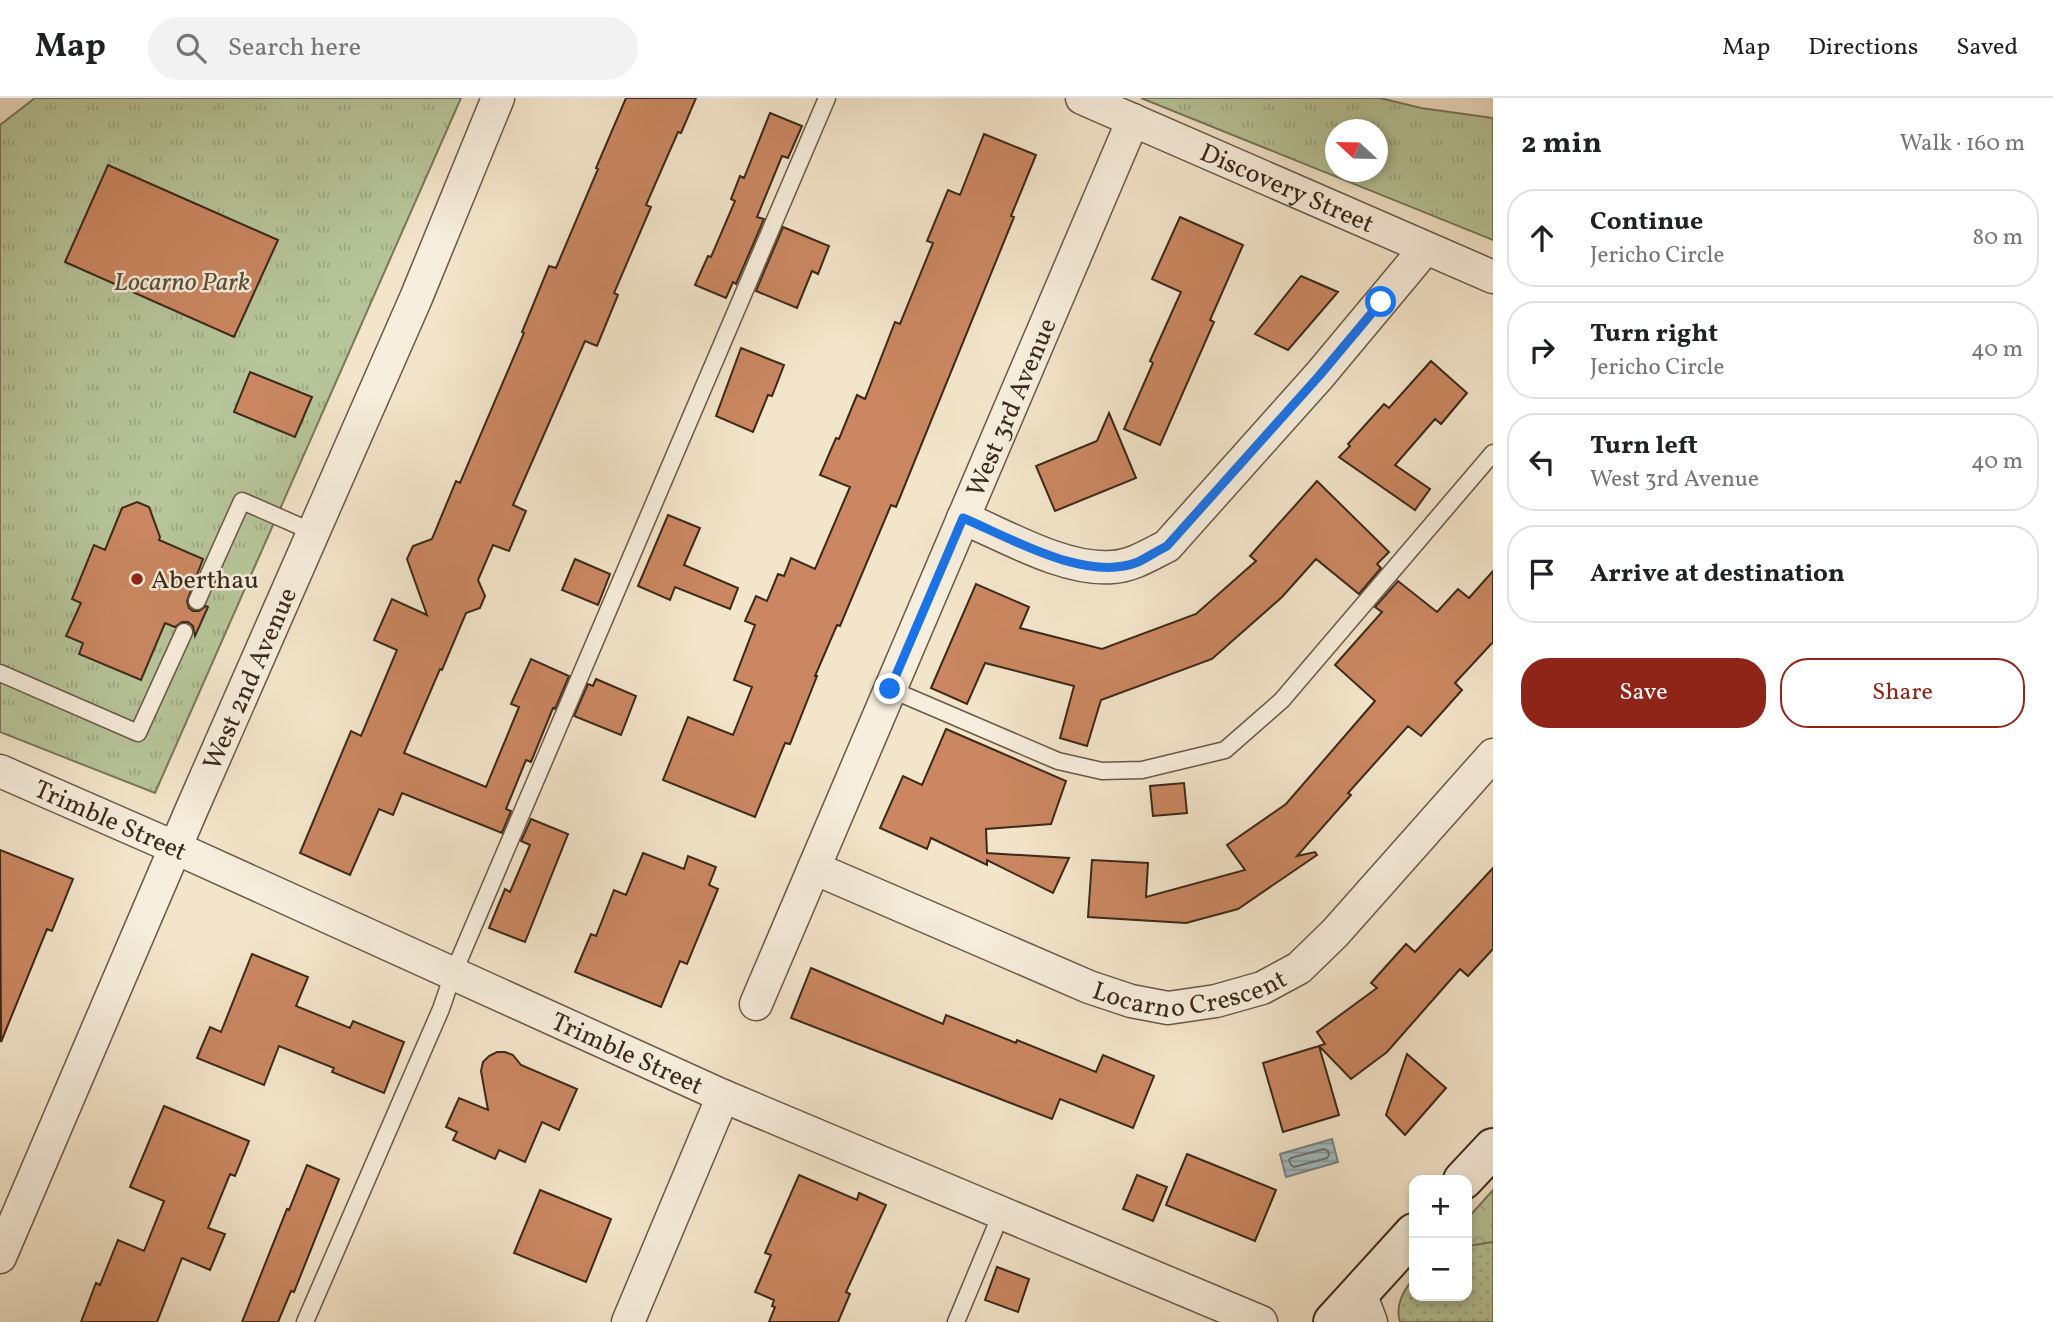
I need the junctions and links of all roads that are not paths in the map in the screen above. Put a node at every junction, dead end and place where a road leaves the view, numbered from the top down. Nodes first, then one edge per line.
1 (498, 98) edge
2 (827, 98) edge
3 (1082, 98) edge
4 (1133, 120) junction
5 (1425, 249) junction
6 (1493, 277) edge
7 (1493, 453) edge
8 (963, 518) junction
9 (313, 532) junction
10 (197, 601) dead end
11 (184, 632) dead end
12 (0, 673) edge
13 (890, 689) junction
14 (1493, 755) edge
15 (0, 771) edge
16 (176, 848) junction
17 (814, 868) junction
18 (453, 974) junction
19 (756, 1003) dead end
20 (723, 1096) junction
21 (1493, 1148) edge
22 (1468, 1175) edge
23 (1001, 1214) junction
24 (1411, 1238) edge
25 (0, 1257) edge
26 (1365, 1307) edge
27 (305, 1322) edge
28 (628, 1322) edge
29 (956, 1322) edge
30 (1261, 1322) edge
31 (1333, 1322) edge

1 - 9 street, West 2nd Avenue
2 - 18 lane
3 - 4 street, Discovery Street
4 - 5 street, Discovery Street
4 - 8 street, West 3rd Avenue
5 - 6 street, Discovery Street
5 - 8 street
7 - 13 lane
8 - 13 street, West 3rd Avenue
9 - 10 lane
9 - 16 street, West 2nd Avenue
11 - 12 lane
13 - 17 street, West 3rd Avenue
14 - 17 street, Locarno Crescent
15 - 16 street, Trimble Street
16 - 18 street, Trimble Street
16 - 25 street, West 2nd Avenue
17 - 19 street, West 3rd Avenue
18 - 20 street, Trimble Street
18 - 27 lane
20 - 23 street, Trimble Street
20 - 28 street
21 - 22 main road
23 - 29 lane
23 - 30 street, Trimble Street
24 - 26 main road
26 - 31 main road

